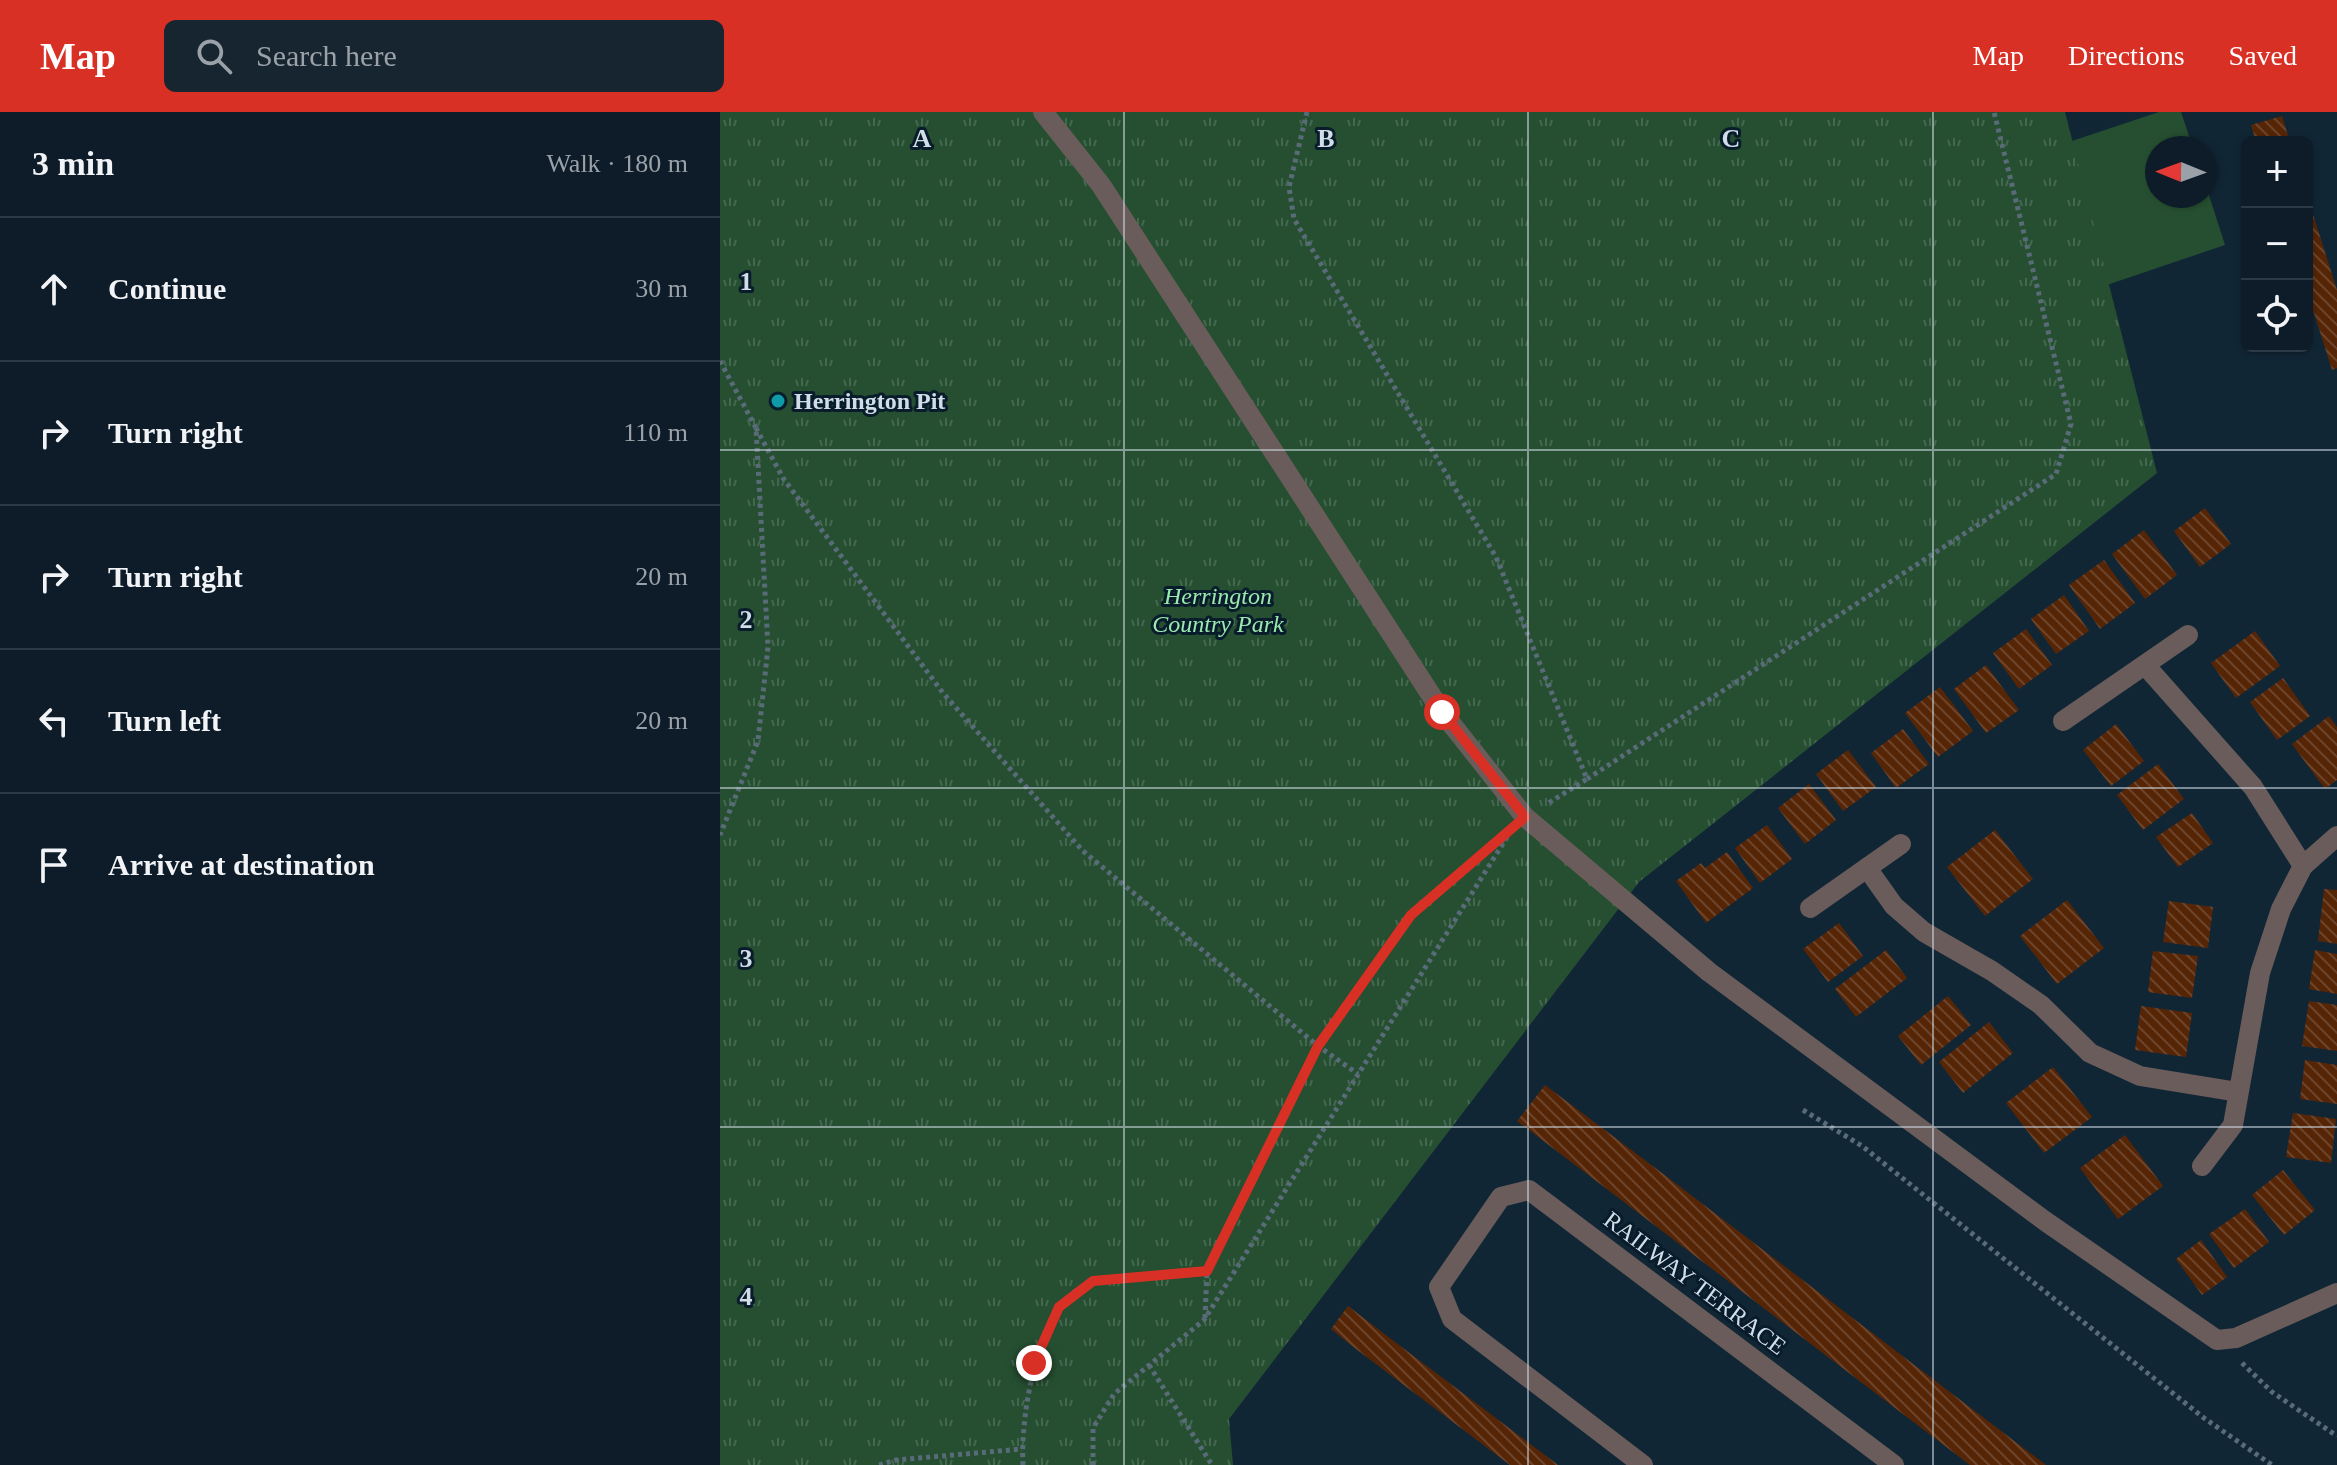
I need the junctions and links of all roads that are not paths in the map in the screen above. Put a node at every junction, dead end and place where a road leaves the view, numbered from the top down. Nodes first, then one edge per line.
1 (1043, 112) edge
2 (2188, 635) dead end
3 (2145, 665) junction
4 (2063, 721) dead end
5 (2337, 836) edge
6 (1901, 844) dead end
7 (2303, 866) junction
8 (1867, 868) junction
9 (1810, 908) dead end
10 (2238, 1092) junction
11 (2202, 1166) dead end
12 (2337, 1293) edge
13 (1643, 1465) edge
14 (1894, 1465) edge

1 - 12 street
2 - 3 street
3 - 4 street
3 - 7 street
5 - 7 street
6 - 8 street
7 - 10 street
8 - 9 street
8 - 10 street
10 - 11 street
13 - 14 street, RAILWAY TERRACE

